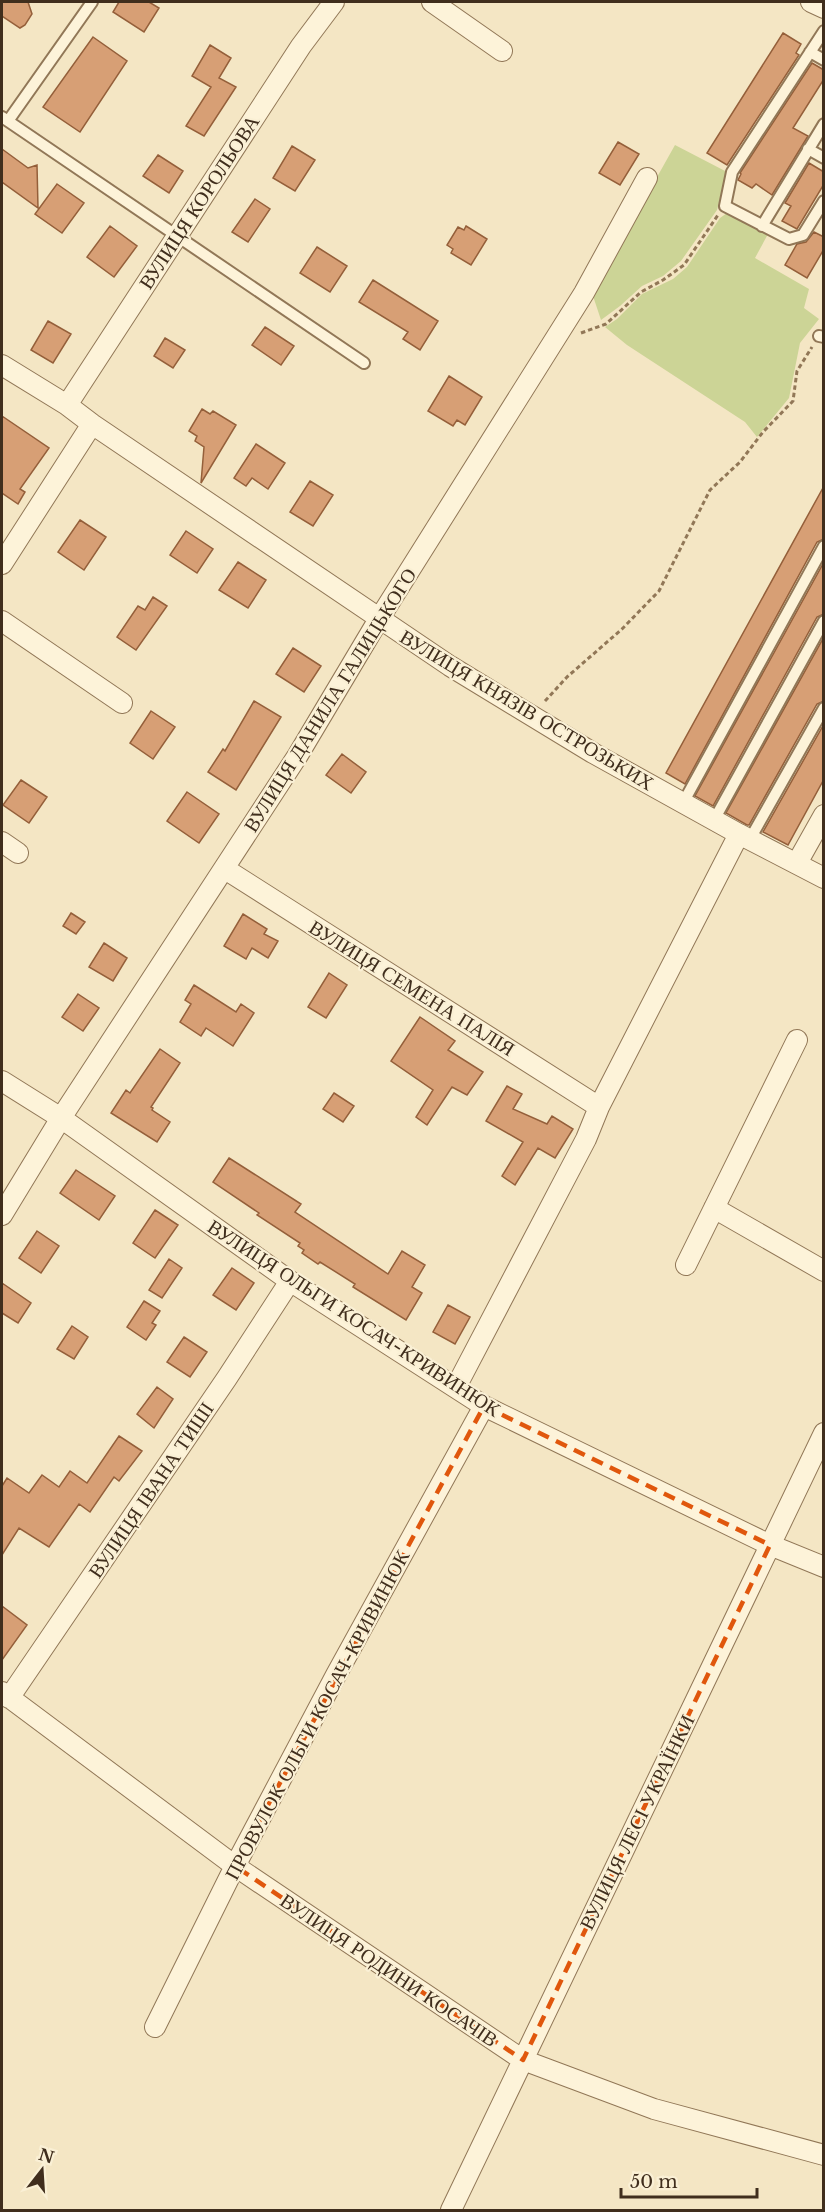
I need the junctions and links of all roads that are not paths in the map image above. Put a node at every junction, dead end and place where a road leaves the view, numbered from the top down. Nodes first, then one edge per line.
1 (92, 2) edge
2 (334, 2) edge
3 (432, 2) edge
4 (811, 2) edge
5 (824, 8) edge
6 (824, 31) edge
7 (502, 51) dead end
8 (810, 52) junction
9 (824, 60) edge
10 (5, 119) edge
11 (824, 124) edge
12 (808, 149) junction
13 (824, 158) edge
14 (647, 178) dead end
15 (824, 201) edge
16 (762, 226) junction
17 (178, 236) junction
18 (364, 363) dead end
19 (2, 365) edge
20 (67, 405) junction
21 (92, 424) junction
22 (824, 546) edge
23 (2, 564) edge
24 (379, 619) junction
25 (2, 621) edge
26 (824, 621) edge
27 (122, 703) dead end
28 (824, 708) edge
29 (683, 803) junction
30 (824, 815) edge
31 (714, 820) junction
32 (745, 836) junction
33 (2, 842) edge
34 (18, 853) dead end
35 (797, 863) junction
36 (225, 869) junction
37 (824, 878) edge
38 (797, 1040) dead end
39 (2, 1081) edge
40 (599, 1107) junction
41 (61, 1118) junction
42 (714, 1208) junction
43 (2, 1215) edge
44 (686, 1265) dead end
45 (824, 1271) edge
46 (290, 1281) junction
47 (456, 1387) junction
48 (484, 1406) junction
49 (824, 1433) edge
50 (770, 1545) junction
51 (824, 1567) edge
52 (5, 1695) edge
53 (235, 1866) junction
54 (155, 2027) dead end
55 (523, 2060) junction
56 (824, 2155) edge
57 (452, 2211) edge

1 - 10 lane
2 - 17 street, ВУЛИЦЯ КОРОЛЬОВА
3 - 7 street
4 - 5 street
6 - 8 lane
8 - 9 lane
8 - 16 lane
10 - 17 lane
11 - 12 lane
12 - 13 lane
12 - 16 lane
14 - 24 street, ВУЛИЦЯ ДАНИЛА ГАЛИЦЬКОГО
15 - 16 lane
17 - 18 lane
17 - 20 street, ВУЛИЦЯ КОРОЛЬОВА
19 - 20 street, ВУЛИЦЯ КНЯЗІВ ОСТРОЗЬКИХ
20 - 21 street, ВУЛИЦЯ КНЯЗІВ ОСТРОЗЬКИХ
21 - 23 street
21 - 24 street, ВУЛИЦЯ КНЯЗІВ ОСТРОЗЬКИХ
22 - 29 lane
24 - 29 street, ВУЛИЦЯ КНЯЗІВ ОСТРОЗЬКИХ
24 - 36 street, ВУЛИЦЯ ДАНИЛА ГАЛИЦЬКОГО
25 - 27 street
26 - 31 lane
28 - 32 lane
29 - 31 street, ВУЛИЦЯ КНЯЗІВ ОСТРОЗЬКИХ
30 - 35 street
31 - 32 street, ВУЛИЦЯ КНЯЗІВ ОСТРОЗЬКИХ
32 - 35 street, ВУЛИЦЯ КНЯЗІВ ОСТРОЗЬКИХ
32 - 40 street
33 - 34 street
35 - 37 street, ВУЛИЦЯ КНЯЗІВ ОСТРОЗЬКИХ
36 - 40 street, ВУЛИЦЯ СЕМЕНА ПАЛІЯ
36 - 41 street, ВУЛИЦЯ ДАНИЛА ГАЛИЦЬКОГО
38 - 42 street
39 - 41 street, ВУЛИЦЯ ОЛЬГИ КОСАЧ-КРИВИНЮК
40 - 47 street
41 - 43 street, ВУЛИЦЯ ДАНИЛА ГАЛИЦЬКОГО
41 - 46 street, ВУЛИЦЯ ОЛЬГИ КОСАЧ-КРИВИНЮК
42 - 44 street
42 - 45 street
46 - 47 street, ВУЛИЦЯ ОЛЬГИ КОСАЧ-КРИВИНЮК
46 - 52 street, ВУЛИЦЯ ІВАНА ТИШІ
47 - 48 street, ВУЛИЦЯ ОЛЬГИ КОСАЧ-КРИВИНЮК
48 - 50 street, ВУЛИЦЯ ОЛЬГИ КОСАЧ-КРИВИНЮК
48 - 53 street, ПРОВУЛОК ОЛЬГИ КОСАЧ-КРИВИНЮК
49 - 50 street, ВУЛИЦЯ ЛЕСІ УКРАЇНКИ
50 - 51 street, ВУЛИЦЯ ОЛЬГИ КОСАЧ-КРИВИНЮК
50 - 55 street, ВУЛИЦЯ ЛЕСІ УКРАЇНКИ
52 - 53 street, ВУЛИЦЯ РОДИНИ КОСАЧІВ
53 - 54 street, ПРОВУЛОК ОЛЬГИ КОСАЧ-КРИВИНЮК
53 - 55 street, ВУЛИЦЯ РОДИНИ КОСАЧІВ
55 - 56 street, ВУЛИЦЯ РОДИНИ КОСАЧІВ
55 - 57 street, ВУЛИЦЯ ЛЕСІ УКРАЇНКИ

